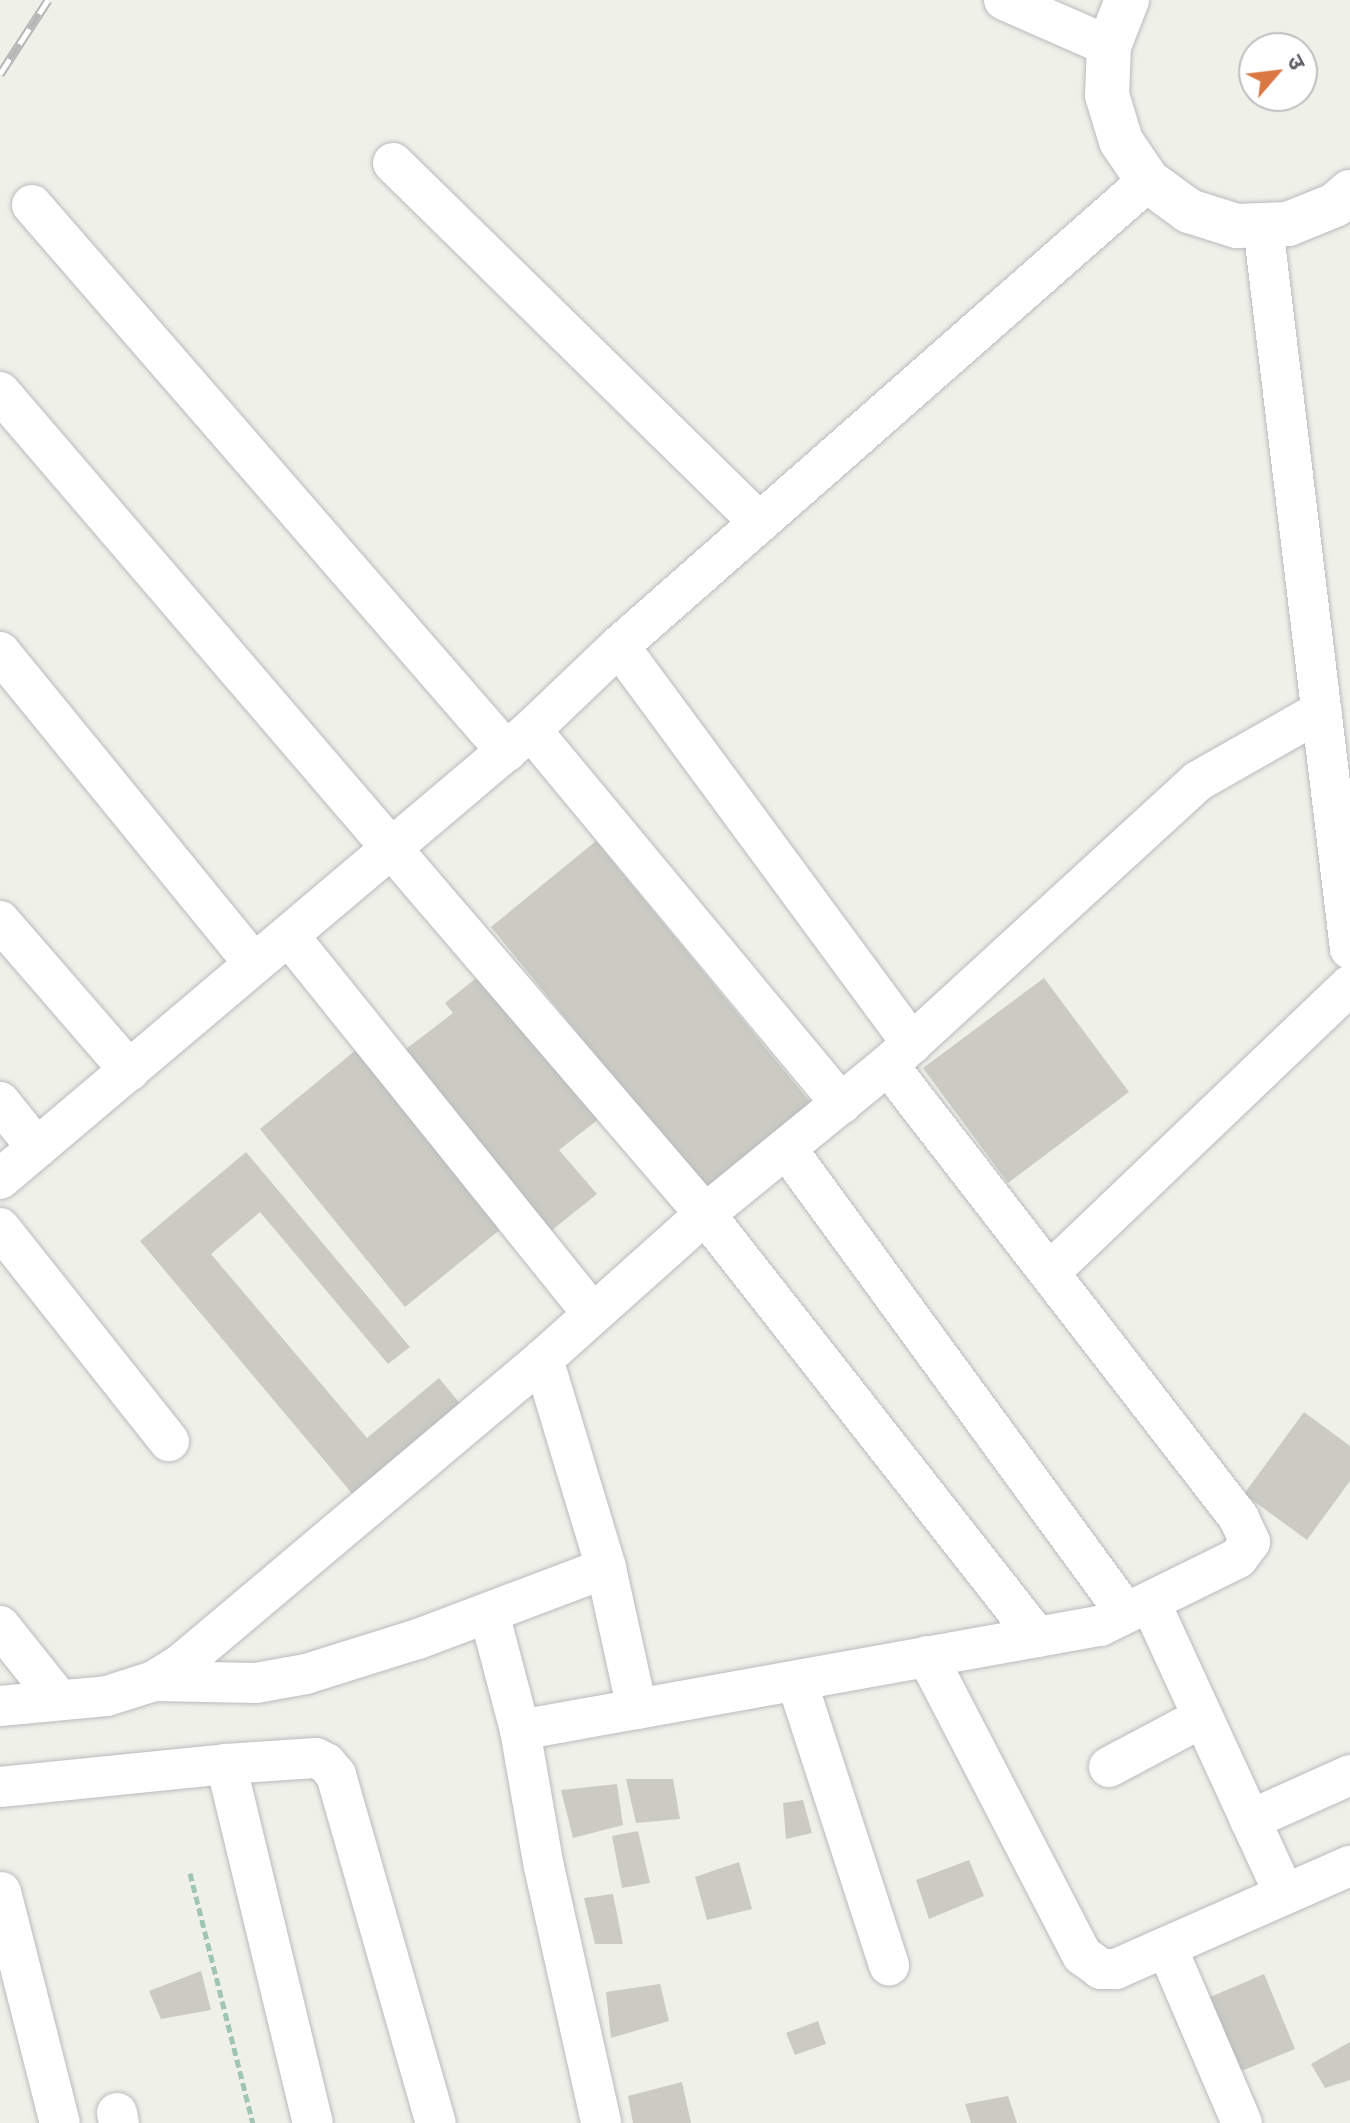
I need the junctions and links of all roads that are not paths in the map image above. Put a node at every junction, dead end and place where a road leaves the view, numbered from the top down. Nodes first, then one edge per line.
1 (1004, 0) edge
2 (1127, 0) edge
3 (1109, 46) junction
4 (393, 163) dead end
5 (1148, 181) junction
6 (1350, 192) edge
7 (32, 205) dead end
8 (1263, 226) junction
9 (0, 392) edge
10 (759, 522) junction
11 (619, 646) junction
12 (0, 652) edge
13 (1321, 711) junction
14 (519, 741) junction
15 (393, 844) junction
16 (0, 921) edge
17 (289, 936) junction
18 (1350, 949) edge
19 (253, 962) junction
20 (1350, 985) edge
21 (900, 1054) junction
22 (130, 1071) junction
23 (0, 1102) edge
24 (841, 1104) junction
25 (37, 1148) junction
26 (786, 1148) junction
27 (0, 1179) edge
28 (705, 1214) junction
29 (0, 1228) edge
30 (1051, 1271) junction
31 (593, 1314) junction
32 (543, 1359) junction
33 (169, 1441) dead end
34 (606, 1568) junction
35 (1138, 1607) junction
36 (489, 1613) junction
37 (0, 1626) edge
38 (1037, 1637) junction
39 (927, 1656) junction
40 (154, 1681) junction
41 (797, 1682) junction
42 (59, 1700) junction
43 (0, 1706) edge
44 (637, 1709) junction
45 (1203, 1717) junction
46 (520, 1730) junction
47 (226, 1764) junction
48 (1109, 1767) dead end
49 (1350, 1775) edge
50 (0, 1787) edge
51 (1250, 1820) junction
52 (1350, 1866) edge
53 (1, 1892) edge
54 (1284, 1894) junction
55 (1167, 1948) junction
56 (889, 1965) dead end
57 (60, 2123) edge
58 (313, 2123) edge
59 (436, 2123) edge
60 (601, 2123) edge
61 (1242, 2123) edge

1 - 3 street
2 - 3 street
3 - 5 street
4 - 10 street
5 - 8 street
5 - 10 street
6 - 8 street
7 - 14 street
8 - 13 street
9 - 15 street
10 - 11 street
11 - 14 street
11 - 21 street
12 - 19 street
13 - 18 street
13 - 21 street
14 - 15 street
14 - 24 street
15 - 17 street
15 - 28 street
16 - 22 street
17 - 19 street
17 - 31 street
19 - 22 street
20 - 30 street
21 - 24 street
21 - 30 street
22 - 25 street
23 - 25 street
24 - 26 street
25 - 27 street
26 - 28 street
26 - 35 street
28 - 31 street
28 - 38 street
29 - 33 street
30 - 35 street
31 - 32 street
32 - 34 street
32 - 40 street
34 - 36 street
34 - 44 street
35 - 38 street
35 - 45 street
36 - 40 street
36 - 46 street
37 - 42 street
38 - 39 street
39 - 41 street
39 - 55 street
40 - 42 street
41 - 44 street
41 - 56 street
42 - 43 street
44 - 46 street
45 - 48 street
45 - 51 street
46 - 60 street
47 - 50 street
47 - 58 street
47 - 59 street
49 - 51 street
51 - 54 street
52 - 54 street
53 - 57 street
54 - 55 street
55 - 61 street

